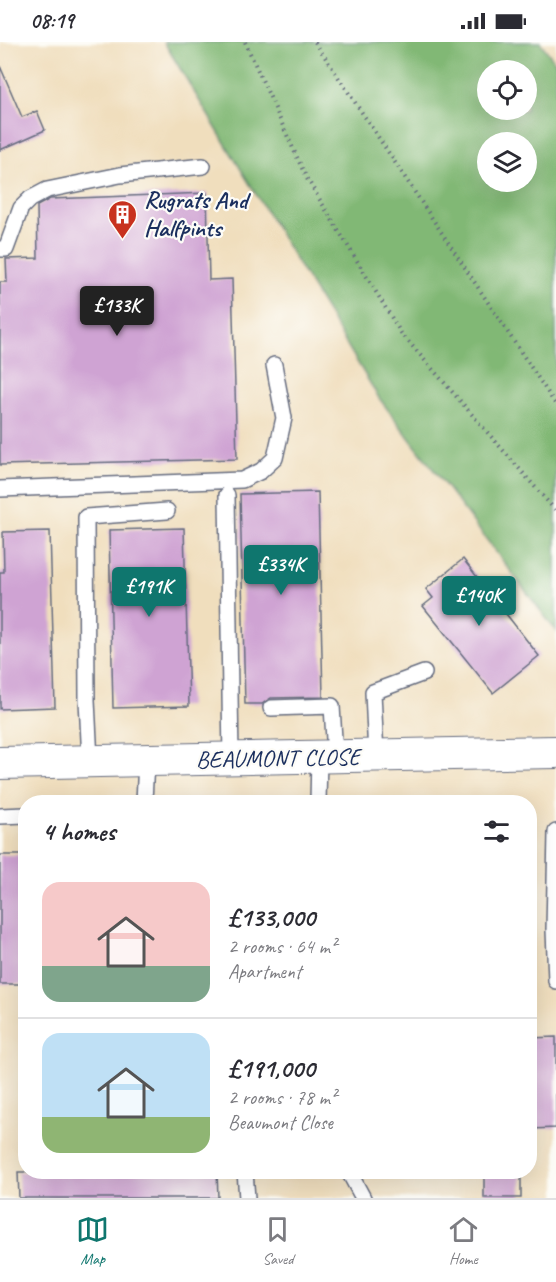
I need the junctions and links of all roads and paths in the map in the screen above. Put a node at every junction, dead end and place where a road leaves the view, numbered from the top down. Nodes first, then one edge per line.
1 (245, 42) edge
2 (315, 42) edge
3 (203, 166) dead end
4 (0, 249) edge
5 (274, 365) dead end
6 (556, 405) edge
7 (0, 489) edge
8 (227, 495) dead end
9 (167, 511) dead end
10 (556, 511) edge
11 (424, 673) dead end
12 (271, 708) dead end
13 (556, 752) edge
14 (376, 756) junction
15 (327, 757) junction
16 (231, 759) junction
17 (146, 760) junction
18 (90, 761) junction
19 (0, 763) edge
20 (144, 795) edge
21 (319, 795) edge
22 (18, 815) edge
23 (0, 816) edge
24 (556, 832) edge
25 (556, 981) edge
26 (246, 1179) edge
27 (353, 1179) edge
28 (247, 1198) edge
29 (363, 1198) edge

1 - 10 path
2 - 6 path
3 - 4 lane
5 - 7 lane
8 - 16 lane
9 - 18 lane
11 - 14 lane
12 - 15 lane
13 - 14 street, BEAUMONT CLOSE
14 - 15 street, BEAUMONT CLOSE
15 - 16 street, BEAUMONT CLOSE
15 - 21 lane
16 - 17 street, BEAUMONT CLOSE
17 - 18 street, BEAUMONT CLOSE
17 - 20 lane
18 - 19 street, BEAUMONT CLOSE
22 - 23 lane
24 - 25 lane
26 - 28 lane
27 - 29 lane

